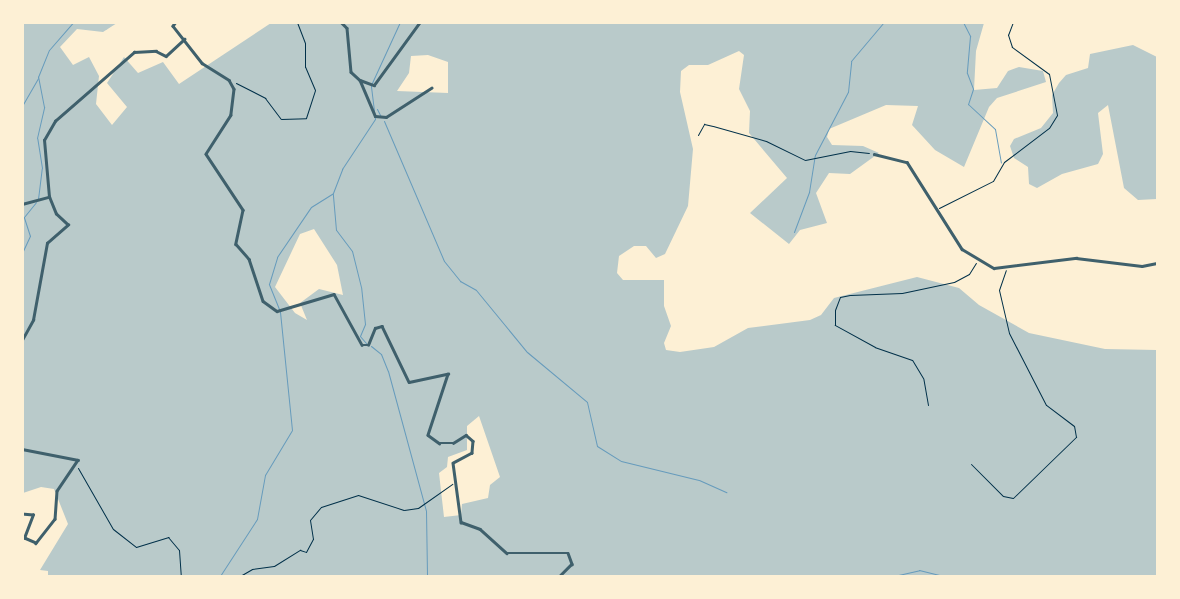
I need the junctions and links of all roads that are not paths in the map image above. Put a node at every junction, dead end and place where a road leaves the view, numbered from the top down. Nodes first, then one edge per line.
1 (176, 22) edge
2 (341, 22) edge
3 (420, 22) edge
4 (184, 39) junction
5 (360, 80) junction
6 (431, 88) dead end
7 (874, 154) road end
8 (49, 197) junction
9 (22, 204) edge
10 (1158, 263) edge
11 (22, 340) edge
12 (22, 449) edge
13 (22, 514) edge
14 (560, 576) edge

1 - 4 street
2 - 5 street
3 - 5 street
4 - 8 street
4 - 14 street
5 - 6 street
7 - 10 street
8 - 9 street
8 - 11 street
12 - 13 street

